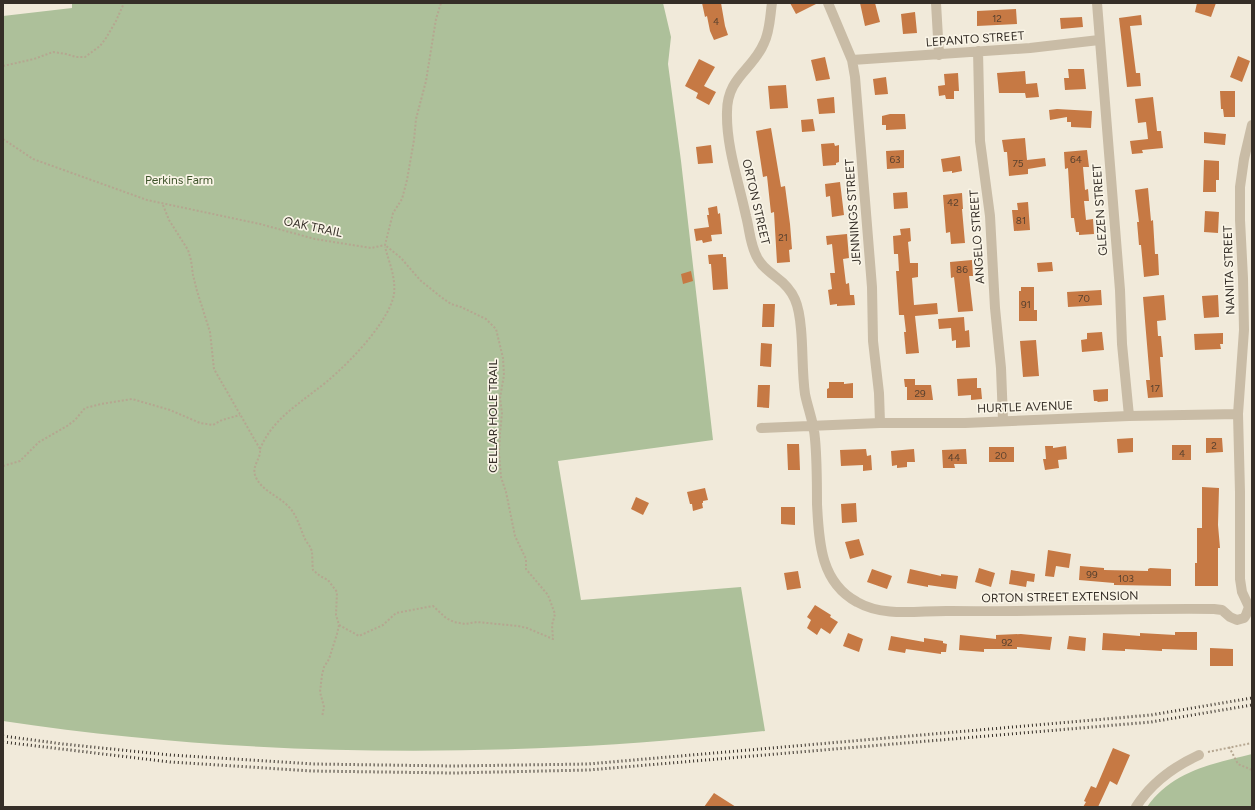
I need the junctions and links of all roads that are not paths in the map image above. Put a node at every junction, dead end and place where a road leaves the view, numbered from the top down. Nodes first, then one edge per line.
1 (772, 3) edge
2 (828, 3) edge
3 (936, 3) edge
4 (1097, 3) edge
5 (1100, 40) junction
6 (978, 51) junction
7 (939, 55) junction
8 (852, 60) junction
9 (1252, 125) edge
10 (1238, 414) junction
11 (1129, 416) junction
12 (1003, 420) junction
13 (880, 423) junction
14 (814, 426) junction
15 (761, 428) dead end
16 (1199, 755) road end
17 (1136, 807) edge

1 - 14 street, ORTON STREET
2 - 8 street, JENNINGS STREET
3 - 7 street
4 - 5 street, GLEZEN STREET
5 - 6 street, LEPANTO STREET
5 - 11 street, GLEZEN STREET
6 - 7 street, LEPANTO STREET
6 - 12 street, ANGELO STREET
7 - 8 street, LEPANTO STREET
8 - 13 street, JENNINGS STREET
9 - 10 street, NANITA STREET
10 - 11 street, HURTLE AVENUE
10 - 14 street, ORTON STREET EXTENSION
11 - 12 street, HURTLE AVENUE
12 - 13 street, HURTLE AVENUE
13 - 14 street, HURTLE AVENUE
14 - 15 street, HURTLE AVENUE
16 - 17 street

